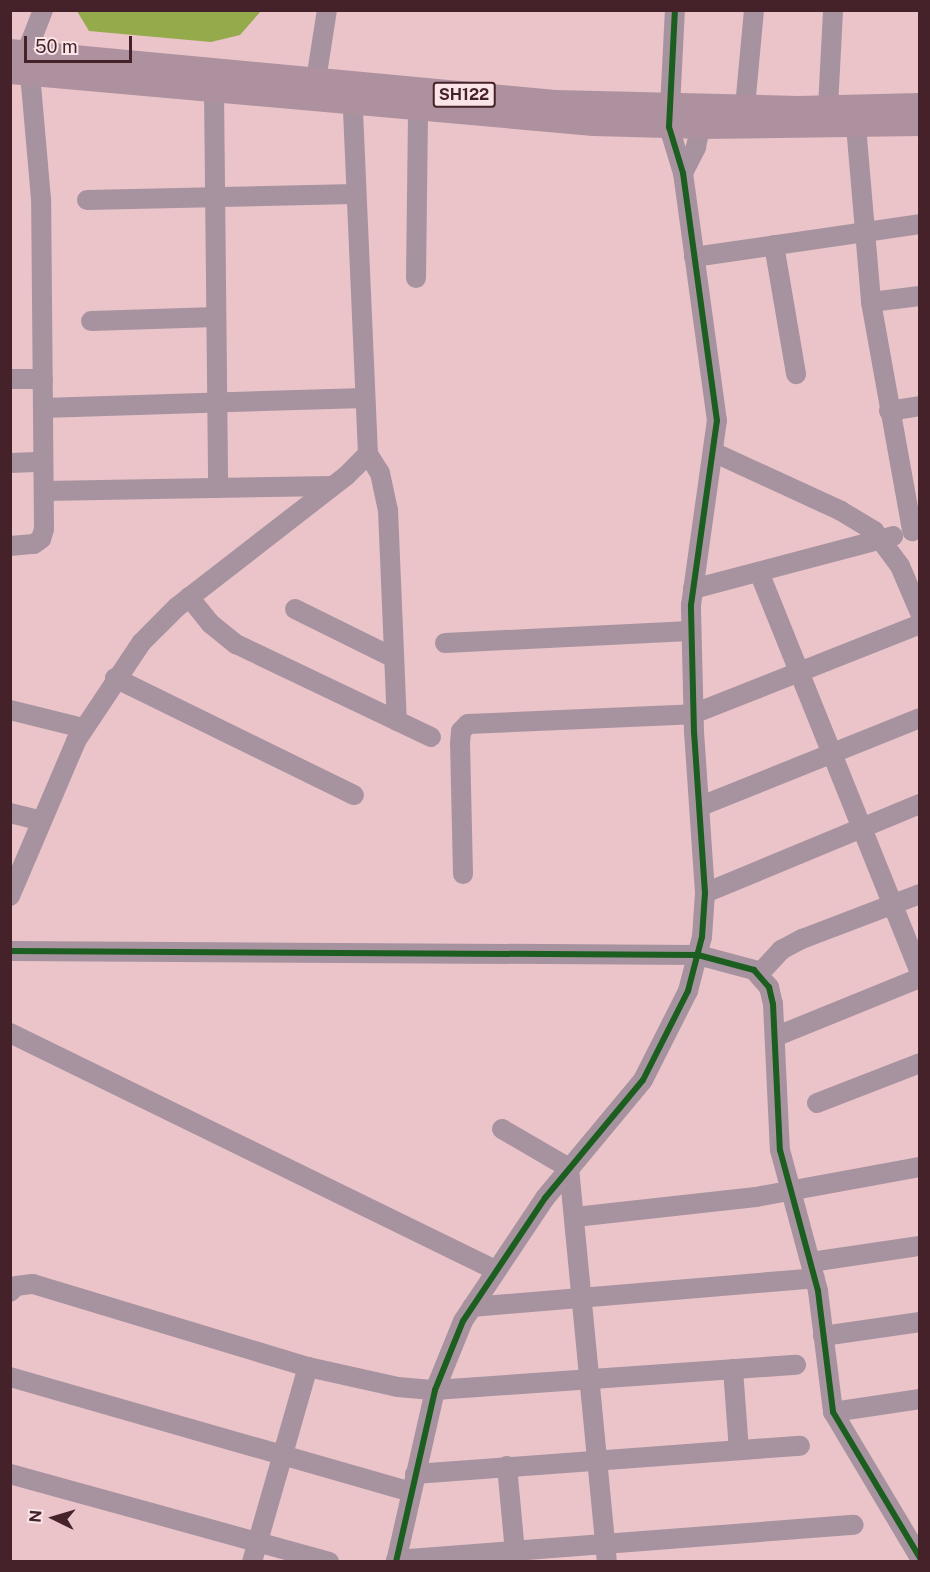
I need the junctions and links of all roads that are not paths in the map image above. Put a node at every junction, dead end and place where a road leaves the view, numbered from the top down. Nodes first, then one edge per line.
1 (43, 10) edge
2 (327, 10) edge
3 (675, 10) edge
4 (754, 10) edge
5 (833, 10) edge
6 (19, 64) edge
7 (316, 80) junction
8 (214, 90) junction
9 (352, 94) junction
10 (920, 105) edge
11 (745, 107) junction
12 (828, 107) junction
13 (418, 110) junction
14 (669, 117) junction
15 (703, 117) junction
16 (920, 124) edge
17 (856, 126) junction
18 (683, 174) junction
19 (355, 194) junction
20 (216, 197) junction
21 (87, 200) dead end
22 (920, 224) edge
23 (864, 232) junction
24 (774, 245) junction
25 (694, 257) junction
26 (416, 278) dead end
27 (920, 296) edge
28 (870, 302) junction
29 (216, 317) junction
30 (91, 321) dead end
31 (796, 374) dead end
32 (43, 379) junction
33 (10, 380) edge
34 (365, 398) junction
35 (217, 404) junction
36 (920, 406) edge
37 (43, 408) junction
38 (889, 411) junction
39 (713, 452) junction
40 (368, 454) junction
41 (43, 462) junction
42 (10, 463) edge
43 (332, 486) junction
44 (219, 488) junction
45 (44, 491) junction
46 (913, 503) edge
47 (916, 531) edge
48 (883, 538) junction
49 (10, 546) edge
50 (759, 572) junction
51 (693, 589) junction
52 (189, 597) junction
53 (295, 609) dead end
54 (920, 613) edge
55 (920, 624) edge
56 (690, 631) junction
57 (445, 643) dead end
58 (393, 658) junction
59 (798, 673) junction
60 (115, 678) junction
61 (10, 710) edge
62 (693, 714) junction
63 (920, 718) edge
64 (397, 721) junction
65 (83, 728) junction
66 (431, 737) dead end
67 (831, 754) junction
68 (354, 795) dead end
69 (920, 804) edge
70 (701, 806) junction
71 (10, 813) edge
72 (39, 820) junction
73 (861, 828) junction
74 (463, 874) dead end
75 (705, 893) junction
76 (920, 894) edge
77 (10, 896) edge
78 (892, 905) junction
79 (10, 951) edge
80 (698, 955) junction
81 (920, 972) edge
82 (759, 974) junction
83 (920, 978) edge
84 (10, 1033) edge
85 (777, 1036) junction
86 (920, 1063) edge
87 (818, 1103) dead end
88 (502, 1129) dead end
89 (920, 1167) edge
90 (569, 1168) junction
91 (789, 1190) junction
92 (575, 1217) junction
93 (920, 1246) edge
94 (495, 1269) junction
95 (813, 1270) junction
96 (10, 1292) edge
97 (583, 1295) junction
98 (472, 1306) junction
99 (920, 1322) edge
100 (823, 1336) junction
101 (796, 1365) dead end
102 (308, 1367) junction
103 (733, 1369) junction
104 (10, 1377) edge
105 (591, 1377) junction
106 (435, 1390) junction
107 (920, 1399) edge
108 (833, 1412) junction
109 (800, 1446) dead end
110 (739, 1450) junction
111 (283, 1454) junction
112 (598, 1459) junction
113 (507, 1466) junction
114 (10, 1474) edge
115 (413, 1483) junction
116 (854, 1525) dead end
117 (257, 1542) junction
118 (515, 1552) junction
119 (606, 1553) edge
120 (920, 1558) edge
121 (396, 1561) edge
122 (252, 1562) edge
123 (329, 1562) edge

1 - 6 street
2 - 7 street
3 - 14 street
4 - 11 street
5 - 12 street
6 - 7 main road, SH122
6 - 8 main road, SH122
6 - 32 street
7 - 9 main road, SH122
8 - 9 main road, SH122
8 - 20 street
9 - 13 main road, SH122
9 - 14 main road, SH122
9 - 19 street
10 - 12 main road, SH122
11 - 12 main road, SH122
11 - 15 main road, SH122
13 - 14 main road, SH122
13 - 26 street
14 - 15 main road, SH122
14 - 18 street
15 - 17 main road, SH122
15 - 18 street
16 - 17 main road, SH122
17 - 23 street
18 - 25 street
19 - 20 street
19 - 34 street
20 - 21 street
20 - 29 street
22 - 23 street
23 - 24 street
23 - 28 street
24 - 25 street
24 - 31 street
25 - 39 street
27 - 28 street
28 - 38 street
29 - 30 street
29 - 35 street
32 - 33 street
32 - 37 street
34 - 35 street
34 - 40 street
35 - 37 street
35 - 44 street
36 - 38 street
37 - 41 street
38 - 46 street
39 - 48 street
39 - 51 street
40 - 43 street
40 - 58 street
41 - 42 street
41 - 45 street
43 - 44 street
43 - 52 street
44 - 45 street
45 - 49 street
46 - 47 street
47 - 48 street
48 - 50 street
48 - 54 street
50 - 51 street
50 - 59 street
51 - 56 street
52 - 60 street
52 - 64 street
53 - 58 street
55 - 59 street
56 - 57 street
56 - 62 street
58 - 64 street
59 - 62 street
59 - 67 street
60 - 65 street
60 - 68 street
61 - 65 street
62 - 70 street
62 - 74 street
63 - 67 street
64 - 66 street
65 - 72 street
67 - 70 street
67 - 73 street
69 - 73 street
70 - 75 street
71 - 72 street
72 - 77 street
73 - 75 street
73 - 78 street
75 - 80 street
76 - 78 street
78 - 81 street
78 - 82 street
79 - 80 street
80 - 82 street
80 - 90 street
82 - 85 street
83 - 85 street
84 - 94 street
85 - 91 street
86 - 87 street
88 - 90 street
89 - 91 street
90 - 92 street
90 - 94 street
91 - 92 street
91 - 95 street
92 - 97 street
93 - 95 street
94 - 98 street
95 - 97 street
95 - 100 street
96 - 102 street
97 - 98 street
97 - 105 street
98 - 106 street
99 - 100 street
100 - 108 street
101 - 103 street
102 - 106 street
102 - 111 street
103 - 105 street
103 - 110 street
104 - 111 street
105 - 106 street
105 - 112 street
106 - 115 street
107 - 108 street
108 - 120 street
109 - 110 street
110 - 112 street
111 - 115 street
111 - 117 street
112 - 113 street
112 - 119 street
113 - 115 street
113 - 118 street
114 - 117 street
115 - 121 street
116 - 119 street
117 - 122 street
117 - 123 street
118 - 119 street
118 - 121 street

